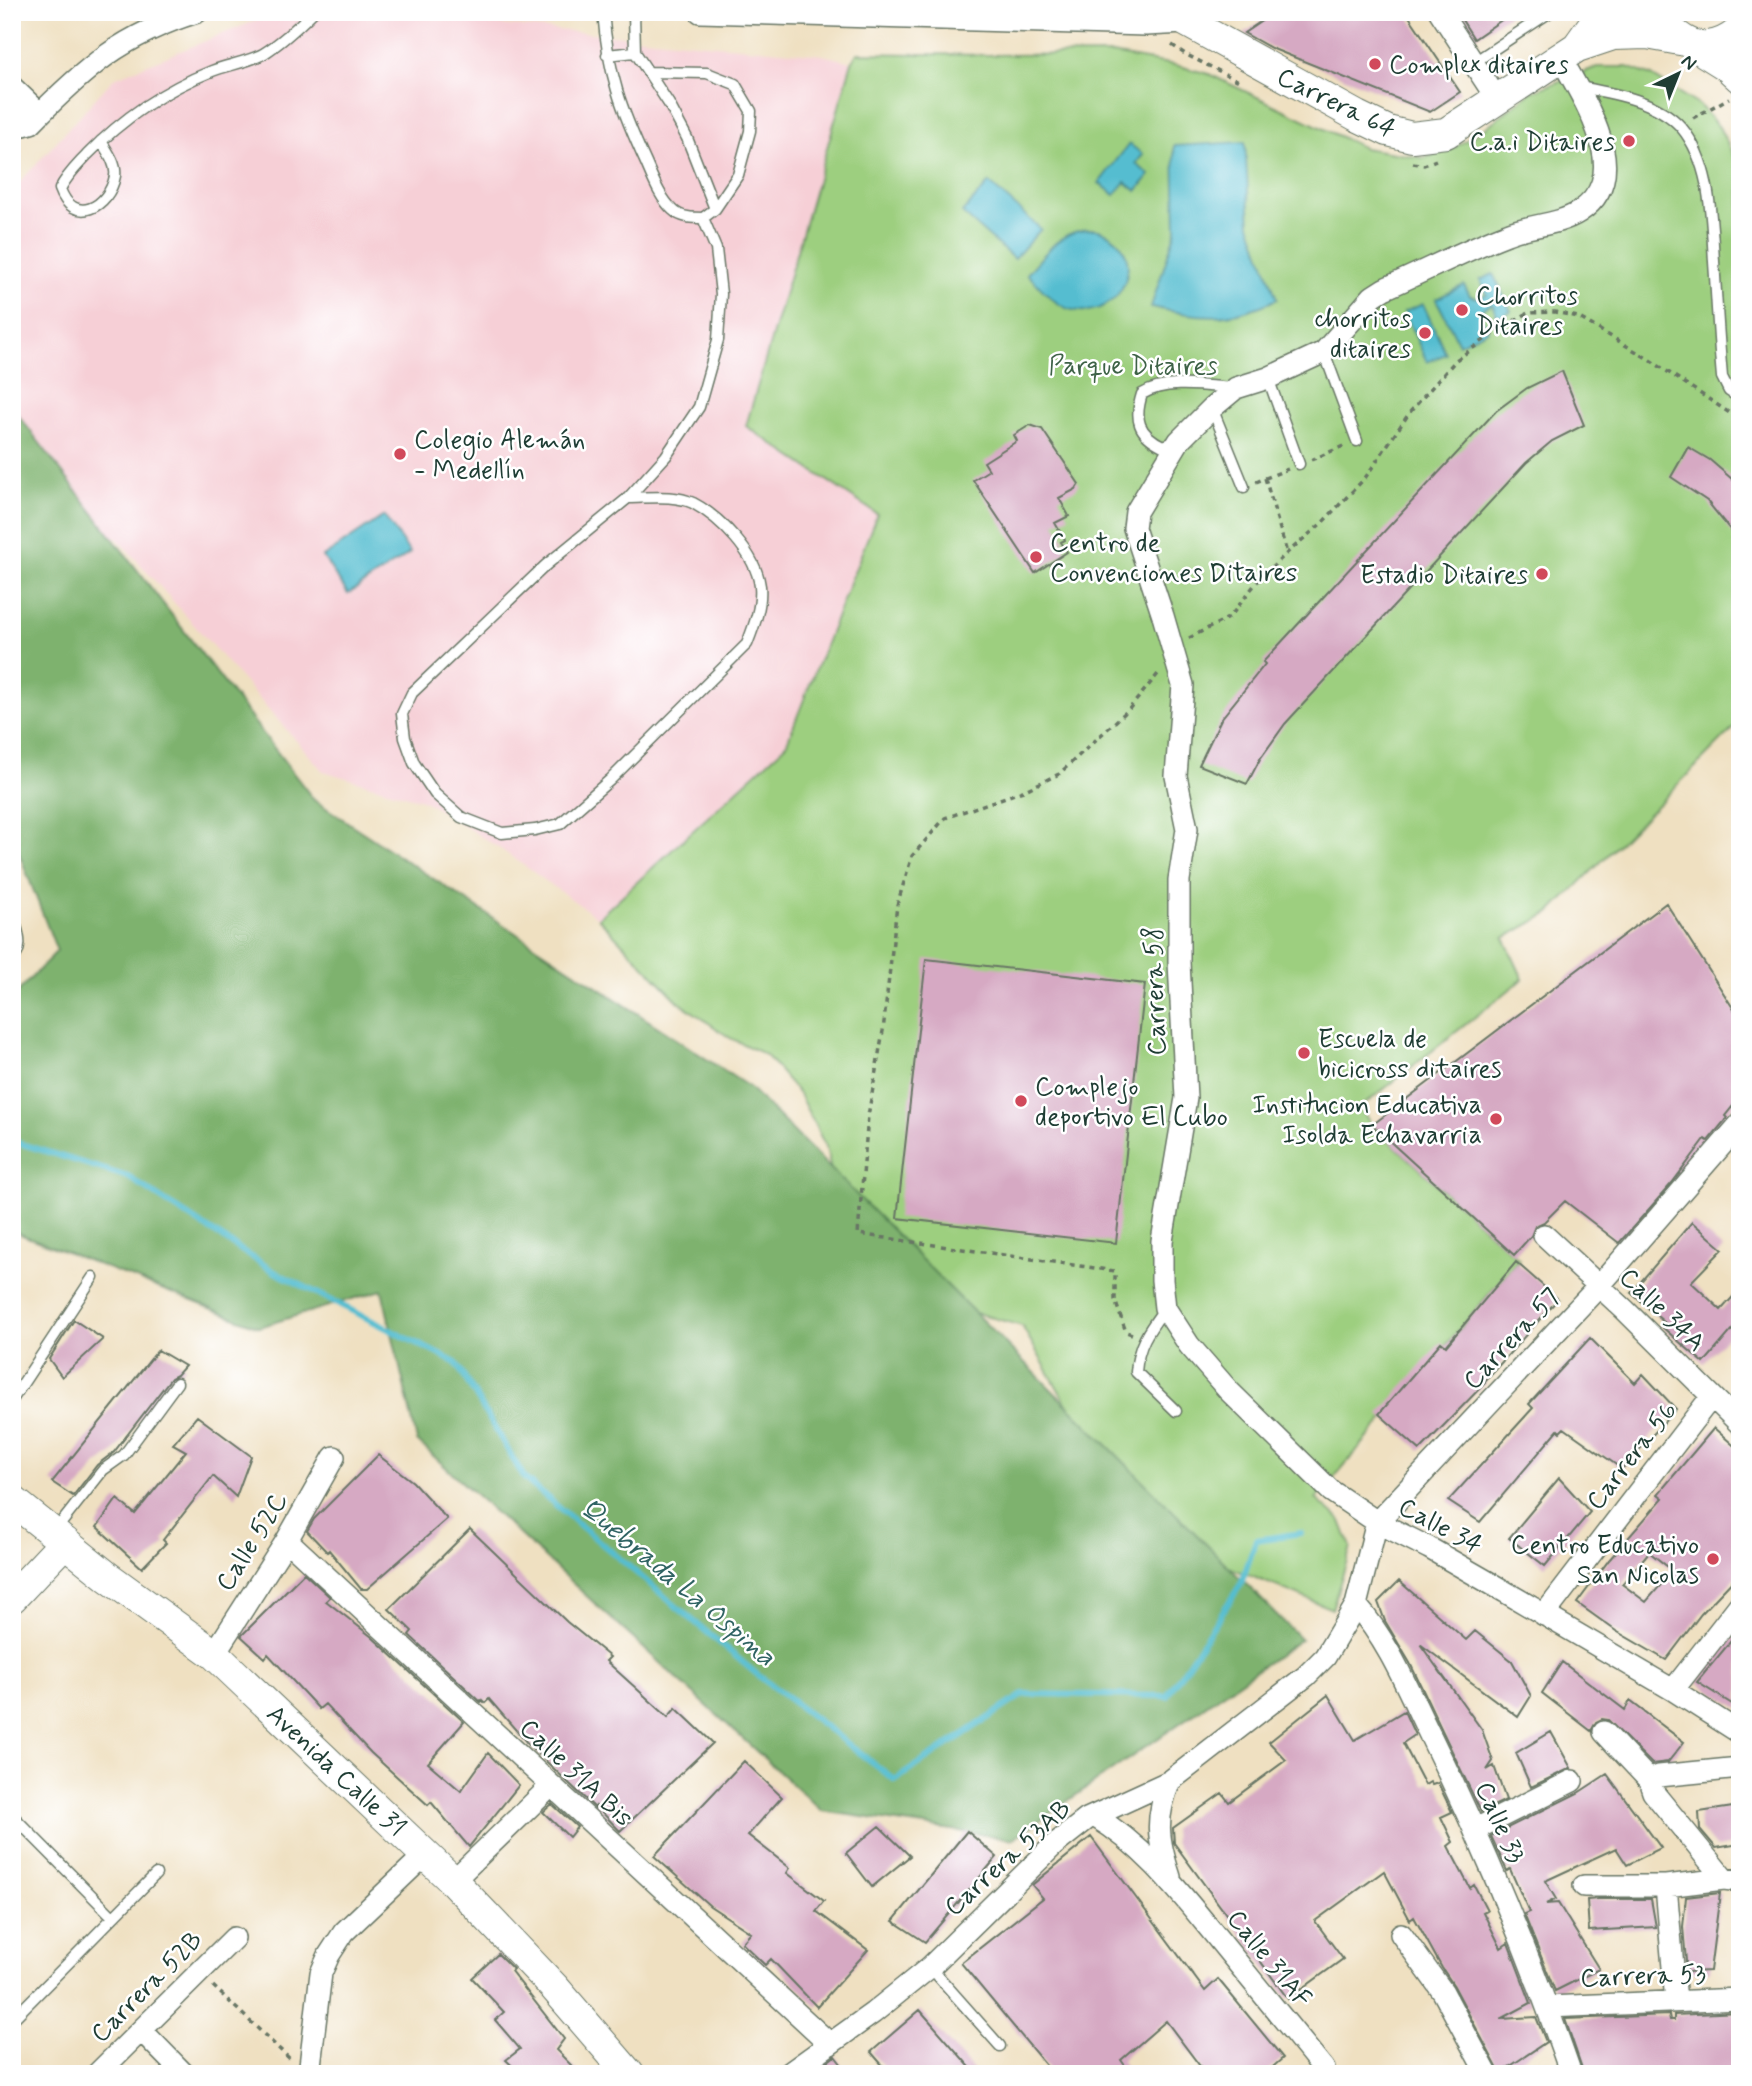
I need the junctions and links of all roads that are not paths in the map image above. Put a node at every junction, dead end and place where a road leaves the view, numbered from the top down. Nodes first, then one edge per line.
1 (197, 12) edge
2 (313, 12) edge
3 (603, 12) edge
4 (634, 12) edge
5 (700, 12) edge
6 (1440, 12) edge
7 (1550, 12) edge
8 (1602, 12) edge
9 (1655, 12) edge
10 (1023, 17) edge
11 (1178, 18) edge
12 (1740, 31) edge
13 (1688, 43) junction
14 (635, 52) junction
15 (1569, 53) junction
16 (607, 55) junction
17 (1473, 63) junction
18 (649, 72) junction
19 (12, 86) edge
20 (1579, 87) junction
21 (1735, 88) edge
22 (1497, 99) junction
23 (25, 119) edge
24 (101, 141) junction
25 (715, 209) junction
26 (703, 218) junction
27 (1324, 352) junction
28 (1268, 378) junction
29 (1236, 388) junction
30 (1740, 398) edge
31 (1212, 408) junction
32 (1179, 441) junction
33 (1357, 441) dead end
34 (1299, 464) dead end
35 (1244, 487) dead end
36 (628, 498) junction
37 (16, 926) dead end
38 (12, 960) edge
39 (1740, 1124) edge
40 (1544, 1235) dead end
41 (93, 1277) dead end
42 (1599, 1286) junction
43 (1165, 1308) junction
44 (177, 1383) dead end
45 (1712, 1396) junction
46 (12, 1400) edge
47 (1176, 1411) dead end
48 (1740, 1424) edge
49 (334, 1457) dead end
50 (12, 1500) edge
51 (1377, 1522) junction
52 (59, 1538) junction
53 (287, 1540) junction
54 (12, 1598) edge
55 (1740, 1604) edge
56 (1356, 1605) junction
57 (1544, 1615) junction
58 (1374, 1627) junction
59 (1336, 1642) junction
60 (214, 1654) junction
61 (1673, 1690) junction
62 (1605, 1732) dead end
63 (1740, 1733) edge
64 (1740, 1768) edge
65 (1649, 1780) junction
66 (1170, 1781) junction
67 (1572, 1781) dead end
68 (551, 1786) junction
69 (12, 1815) edge
70 (1094, 1815) junction
71 (1476, 1829) junction
72 (426, 1854) junction
73 (156, 1874) dead end
74 (1732, 1880) edge
75 (453, 1881) junction
76 (1172, 1883) junction
77 (1584, 1886) dead end
78 (1666, 1886) junction
79 (112, 1916) junction
80 (1401, 1934) dead end
81 (234, 1938) dead end
82 (930, 1967) junction
83 (1740, 1999) edge
84 (1676, 2001) junction
85 (1548, 2007) junction
86 (12, 2020) edge
87 (142, 2031) junction
88 (830, 2044) junction
89 (1000, 2046) dead end
90 (1328, 2067) edge
91 (303, 2069) edge
92 (1571, 2073) edge
93 (97, 2074) edge
94 (184, 2074) edge
95 (629, 2074) edge
96 (788, 2074) edge
97 (1487, 2074) edge

1 - 23 street
2 - 24 lane
3 - 16 lane
4 - 14 lane
5 - 10 street
6 - 17 street
7 - 17 lane
8 - 15 street, Carrera 64
9 - 13 street
10 - 11 street
11 - 22 street, Carrera 64
12 - 13 street
13 - 15 street, Carrera 64
13 - 21 street
14 - 16 lane
14 - 18 lane
15 - 20 street
15 - 22 street, Carrera 64
16 - 26 lane
17 - 22 street
18 - 25 lane
18 - 25 lane
19 - 23 street
20 - 27 street
20 - 30 lane
24 - 24 lane
25 - 26 lane
26 - 36 lane
27 - 28 street
27 - 33 lane
28 - 29 street
28 - 34 lane
29 - 31 street, Carrera 58
29 - 32 lane
31 - 32 street, Carrera 58
31 - 35 lane
32 - 43 street, Carrera 58
36 - 36 lane
37 - 38 lane
39 - 42 street, Carrera 57
40 - 42 street, Calle 34A
41 - 46 lane
42 - 45 street, Calle 34A
42 - 51 street, Carrera 57
43 - 47 lane
43 - 51 street, Calle 34
44 - 52 lane
45 - 48 street, Calle 34A
45 - 57 street, Carrera 56
49 - 53 street, Calle 52C
50 - 52 street, Avenida Calle 31
51 - 56 street, Carrera 57
51 - 57 street, Calle 34
52 - 54 street
52 - 60 street, Avenida Calle 31
53 - 60 street, Calle 52C
53 - 68 street, Calle 31A Bis
55 - 61 street
56 - 58 street, Calle 33
56 - 59 street, Carrera 53AB
57 - 61 street, Calle 34
58 - 59 street
58 - 71 street, Calle 33
59 - 66 street, Carrera 53AB
60 - 72 street, Avenida Calle 31
61 - 63 street, Calle 34
62 - 65 street
64 - 65 street
65 - 74 street
66 - 70 street, Carrera 53AB
66 - 76 street, Calle 31AF
67 - 71 street
68 - 75 street
68 - 88 street, Calle 31A Bis
69 - 79 lane
70 - 76 street, Calle 31AF
70 - 82 street, Carrera 53AB
71 - 85 street, Calle 33
72 - 75 street, Avenida Calle 31
72 - 91 street
73 - 79 lane
74 - 78 street
75 - 95 street, Avenida Calle 31
76 - 90 street, Calle 31AF
77 - 78 street
78 - 84 street
79 - 86 lane
80 - 97 street
81 - 87 street, Carrera 52B
82 - 88 street, Carrera 53AB
82 - 89 lane
83 - 84 street, Carrera 53
84 - 85 street, Carrera 53
85 - 92 street, Calle 33
87 - 93 street, Carrera 52B
87 - 94 street
88 - 96 street, Carrera 53AB

